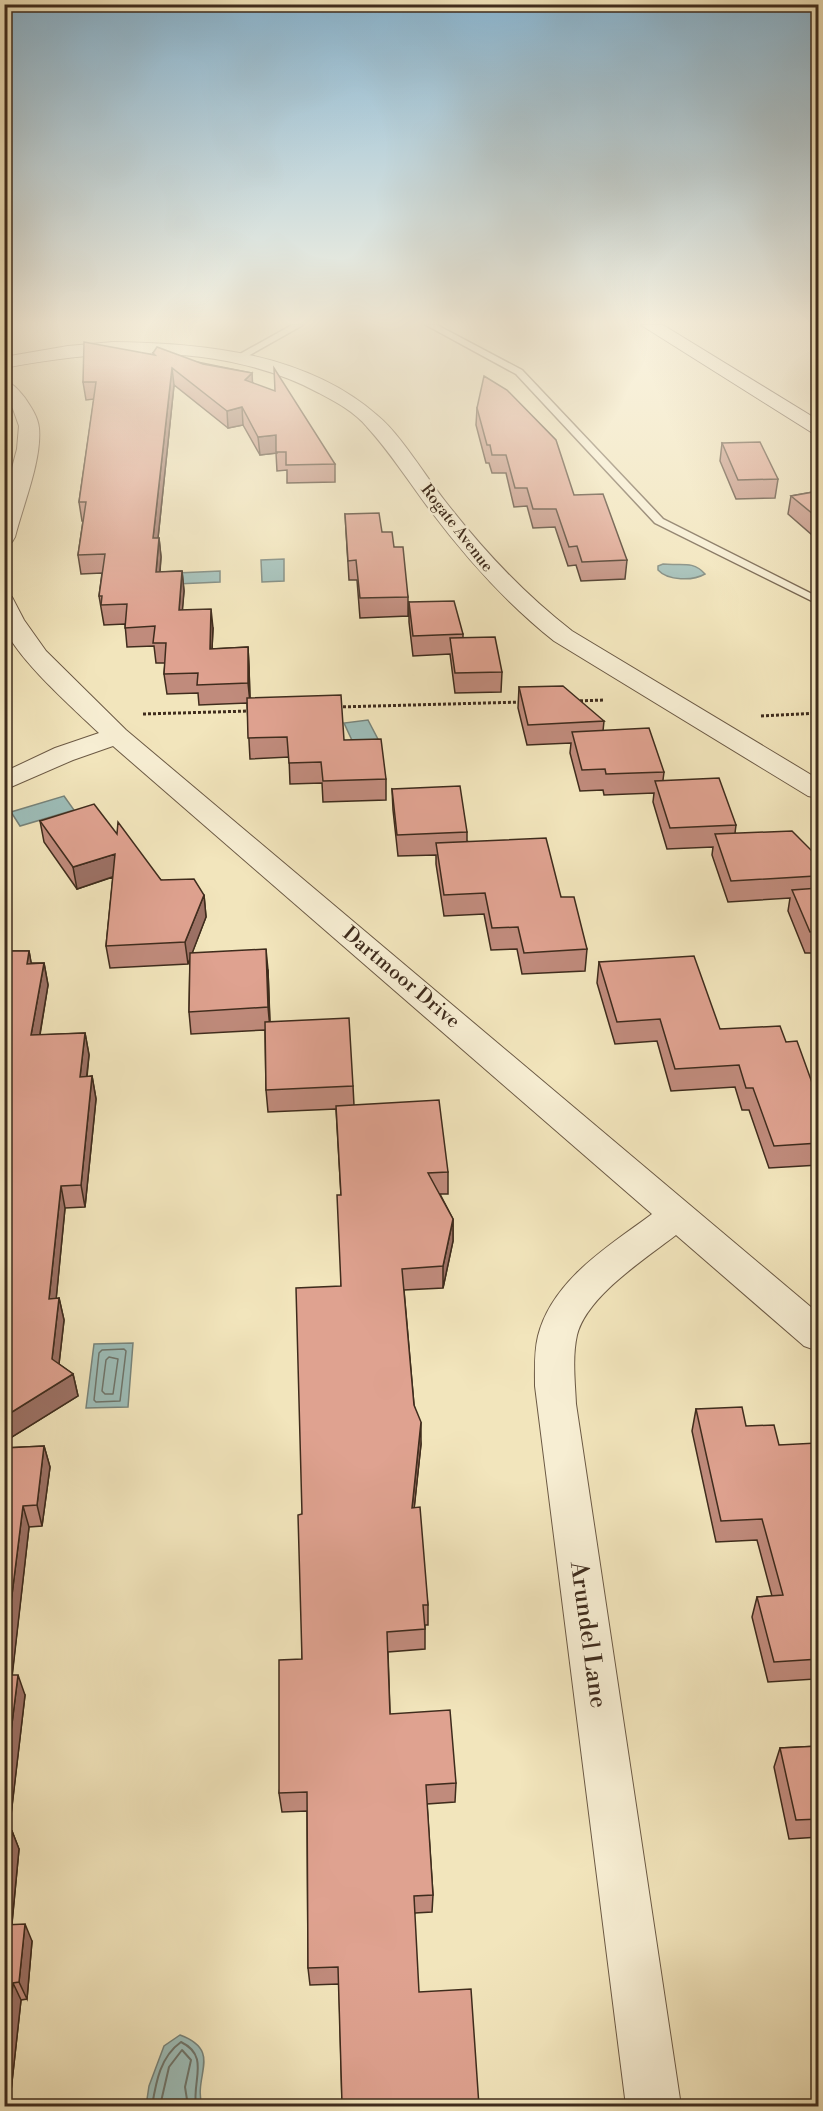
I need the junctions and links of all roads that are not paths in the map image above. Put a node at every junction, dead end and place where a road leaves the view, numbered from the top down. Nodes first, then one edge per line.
1 (28, 424) edge
2 (375, 424) edge
3 (567, 424) edge
4 (4, 537) edge
5 (819, 601) edge
6 (4, 602) edge
7 (117, 736) junction
8 (4, 782) edge
9 (819, 790) edge
10 (677, 1214) junction
11 (819, 1335) edge
12 (654, 2106) edge

1 - 4 street
2 - 9 street, Rogate Avenue
3 - 5 lane
6 - 7 street, Dartmoor Drive
7 - 8 street
7 - 10 street, Dartmoor Drive
10 - 11 street, Dartmoor Drive
10 - 12 street, Arundel Lane

